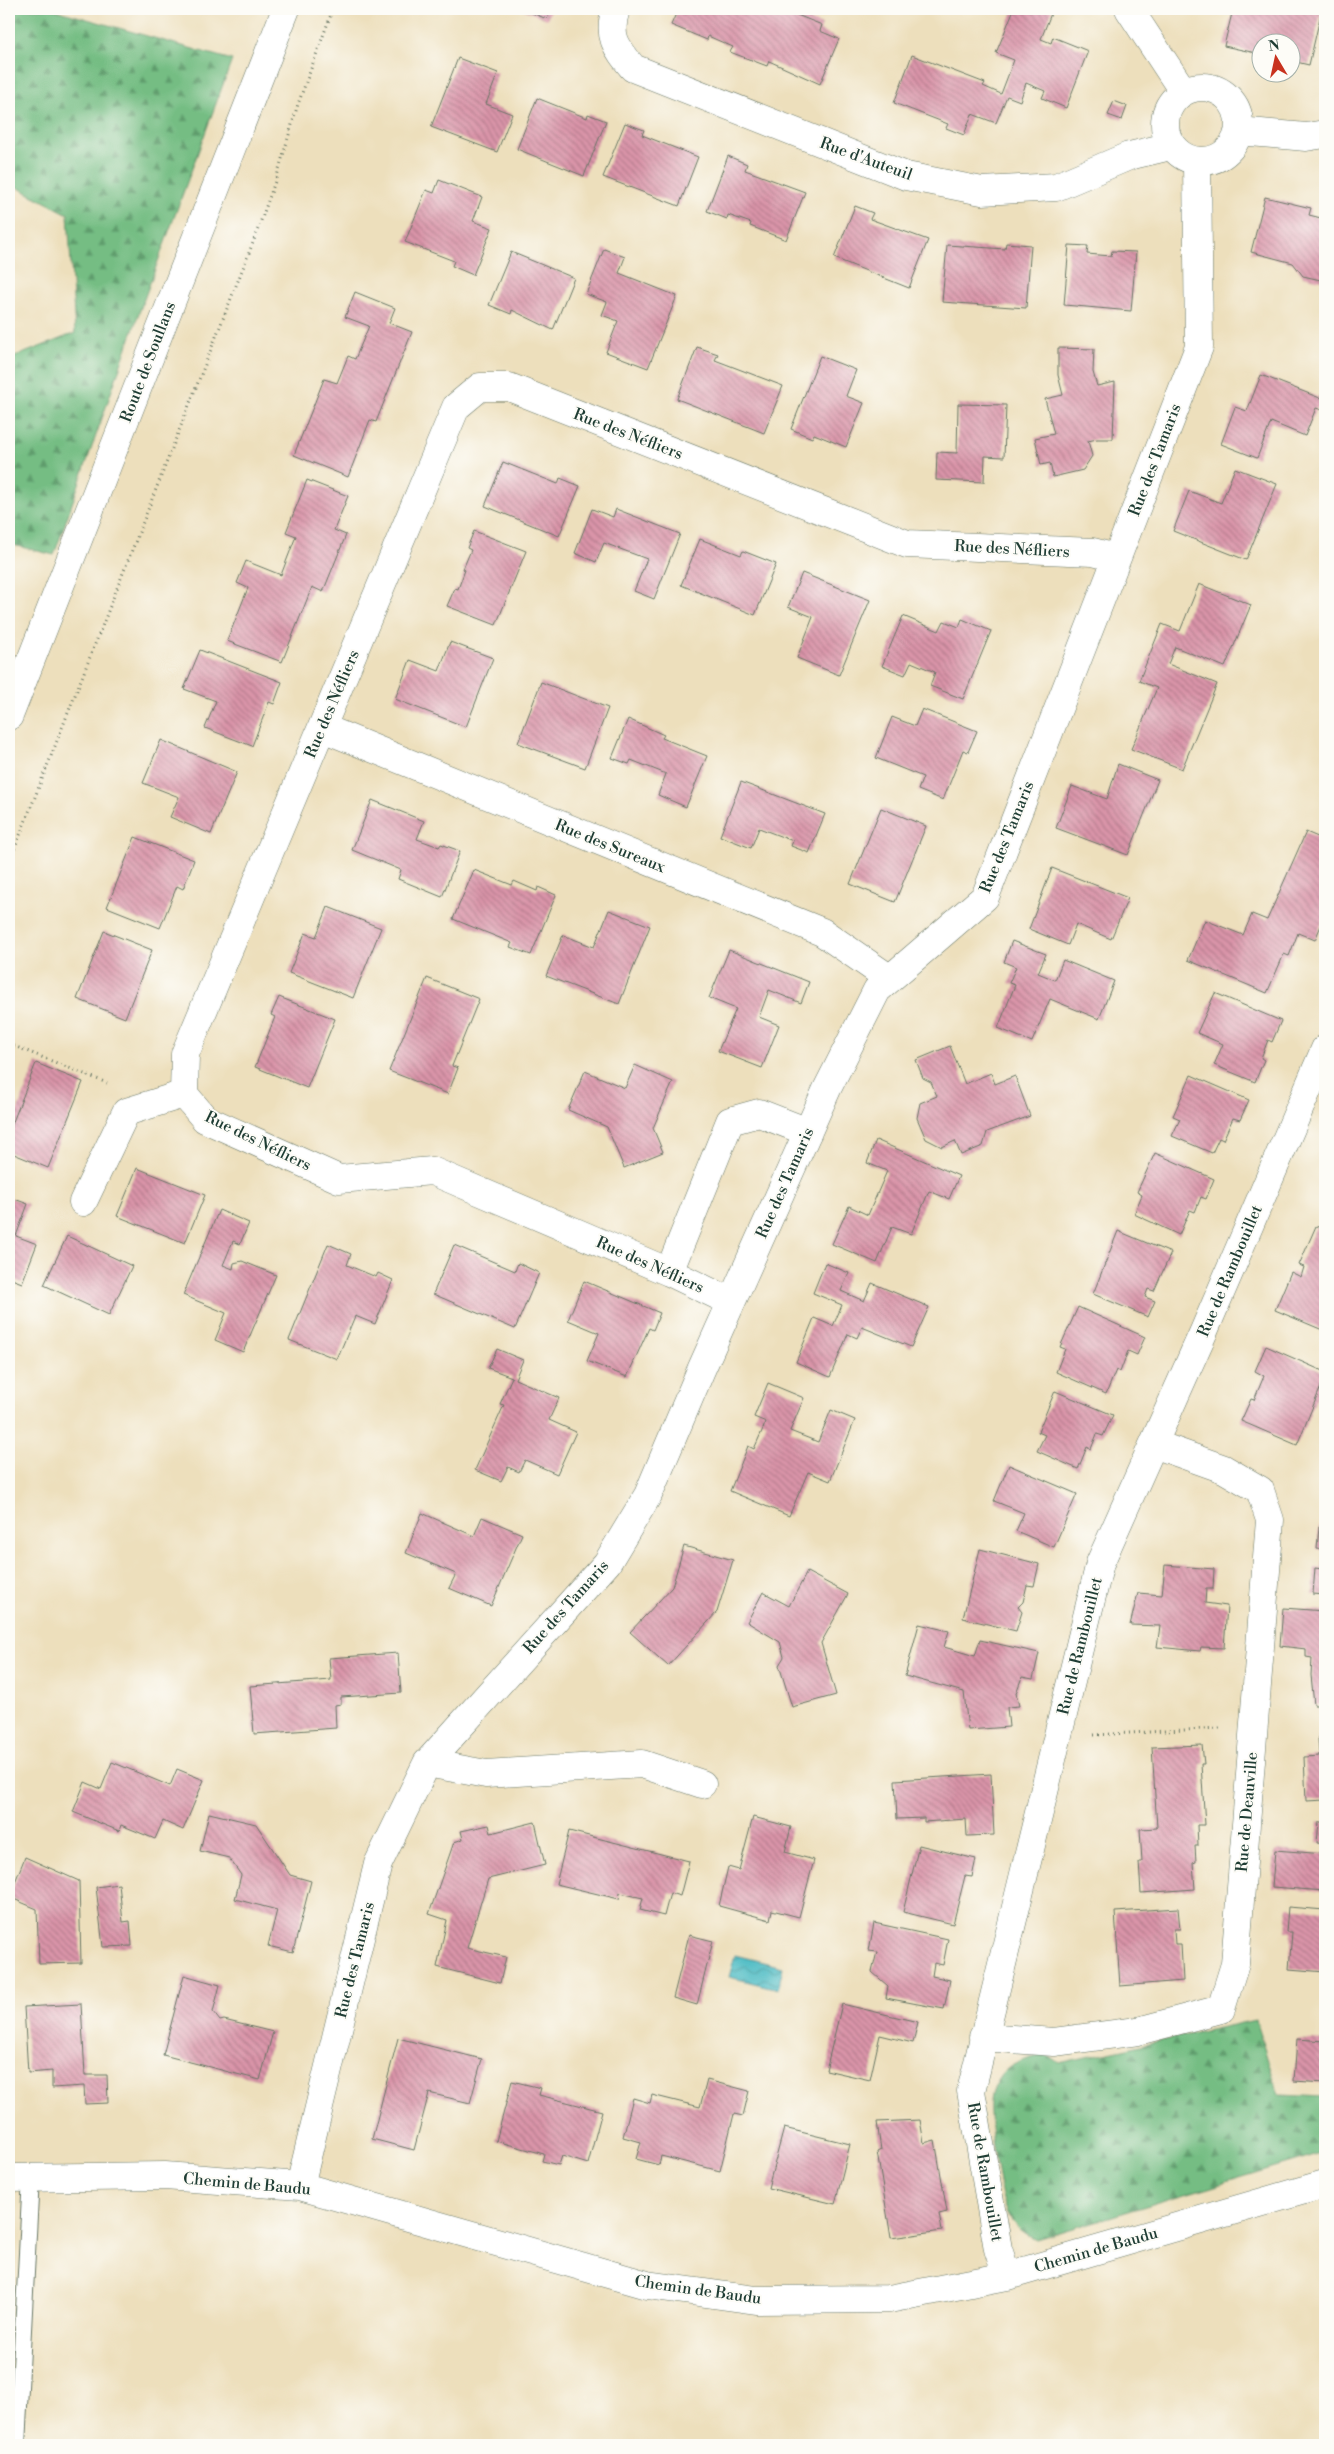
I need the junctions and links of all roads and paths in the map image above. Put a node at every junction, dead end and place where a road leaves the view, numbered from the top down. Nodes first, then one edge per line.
1 (286, 9) edge
2 (333, 9) edge
3 (616, 9) edge
4 (1129, 9) edge
5 (1183, 91) junction
6 (1239, 131) junction
7 (1319, 139) edge
8 (1171, 146) junction
9 (1197, 161) junction
10 (1116, 558) junction
11 (9, 716) edge
12 (322, 728) junction
13 (9, 863) edge
14 (890, 979) junction
15 (9, 1044) edge
16 (1325, 1050) edge
17 (111, 1085) dead end
18 (184, 1094) junction
19 (808, 1132) junction
20 (83, 1202) dead end
21 (669, 1272) junction
22 (731, 1302) junction
23 (1154, 1444) junction
24 (1254, 1726) junction
25 (1058, 1736) junction
26 (427, 1763) junction
27 (702, 1784) dead end
28 (982, 2038) junction
29 (20, 2178) edge
30 (1325, 2184) edge
31 (300, 2186) junction
32 (1007, 2276) junction
33 (17, 2445) edge

1 - 11 street, Route de Soullans
2 - 13 path
3 - 8 street, Rue d'Auteuil
4 - 5 street
5 - 6 street
5 - 8 street
6 - 7 street
6 - 9 street
8 - 9 street
9 - 10 street, Rue des Tamaris
10 - 12 street, Rue des Néfliers
10 - 14 street, Rue des Tamaris
12 - 14 street, Rue des Sureaux
12 - 18 street, Rue des Néfliers
14 - 19 street, Rue des Tamaris
15 - 17 path
16 - 23 street, Rue de Rambouillet
18 - 20 street
18 - 21 street, Rue des Néfliers
19 - 21 street
19 - 22 street, Rue des Tamaris
21 - 22 street, Rue des Néfliers
22 - 26 street, Rue des Tamaris
23 - 24 street, Rue de Deauville
23 - 25 street, Rue de Rambouillet
24 - 25 path
24 - 28 street, Rue de Deauville
25 - 28 street, Rue de Rambouillet
26 - 27 street
26 - 31 street, Rue des Tamaris
28 - 32 street, Rue de Rambouillet
29 - 31 street, Chemin de Baudu
29 - 33 lane
30 - 32 street, Chemin de Baudu
31 - 32 street, Chemin de Baudu

